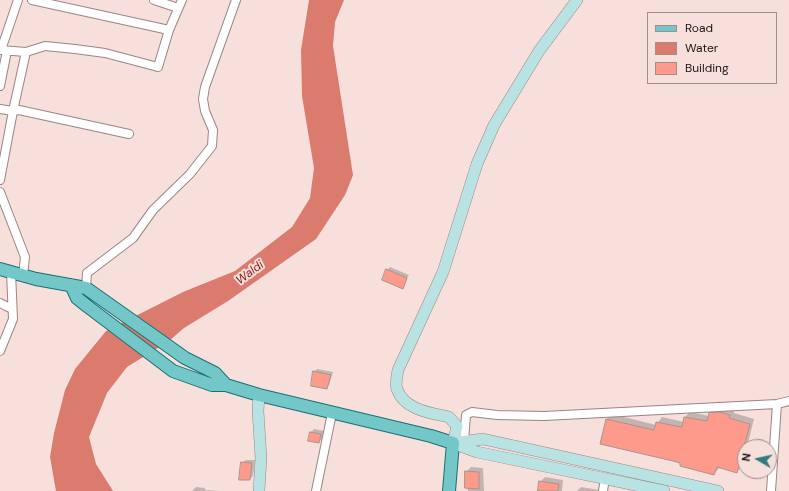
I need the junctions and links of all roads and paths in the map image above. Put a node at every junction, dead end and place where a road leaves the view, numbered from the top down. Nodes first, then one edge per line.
1 (18, 0) edge
2 (32, 0) edge
3 (154, 0) edge
4 (182, 0) edge
5 (236, 0) edge
6 (577, 0) edge
7 (49, 2) edge
8 (178, 8) junction
9 (169, 30) junction
10 (3, 50) edge
11 (26, 52) junction
12 (0, 86) edge
13 (0, 108) edge
14 (12, 111) junction
15 (129, 134) dead end
16 (0, 180) edge
17 (0, 192) edge
18 (5, 270) edge
19 (23, 275) junction
20 (71, 285) junction
21 (86, 288) junction
22 (0, 303) edge
23 (12, 309) junction
24 (0, 351) edge
25 (226, 385) junction
26 (259, 395) junction
27 (789, 400) edge
28 (777, 404) junction
29 (332, 413) junction
30 (458, 442) junction
31 (605, 478) junction
32 (259, 491) edge
33 (316, 491) edge
34 (449, 491) edge
35 (603, 491) edge
36 (664, 491) edge
37 (718, 491) edge
38 (771, 491) edge

1 - 10 street
2 - 7 street
3 - 8 street
4 - 8 street
5 - 21 street
6 - 30 street
7 - 9 street
8 - 9 street
9 - 11 street
10 - 11 street
10 - 12 street
11 - 14 street
13 - 14 street
14 - 15 street
14 - 16 street
17 - 19 street
18 - 19 main road
18 - 23 street
19 - 20 main road
20 - 21 main road
20 - 25 main road
21 - 25 main road
22 - 23 street
23 - 24 street
25 - 26 main road
26 - 29 main road
26 - 32 street
27 - 28 street
28 - 30 street
28 - 38 street
29 - 30 main road
29 - 33 street
30 - 31 street
30 - 34 main road
30 - 37 street
31 - 35 street
31 - 36 street

